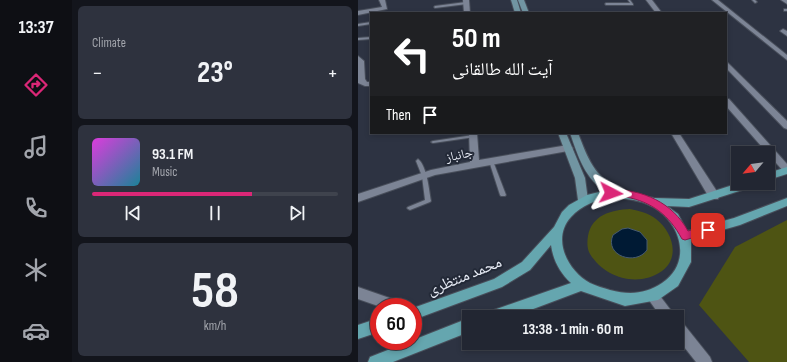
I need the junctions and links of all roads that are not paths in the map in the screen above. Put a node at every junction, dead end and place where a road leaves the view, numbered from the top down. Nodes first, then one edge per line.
1 (382, 0) edge
2 (514, 0) edge
3 (521, 0) edge
4 (629, 0) edge
5 (649, 0) edge
6 (715, 0) edge
7 (784, 0) edge
8 (466, 1) edge
9 (787, 2) edge
10 (606, 4) dead end
11 (435, 7) dead end
12 (467, 12) edge
13 (518, 12) edge
14 (526, 12) edge
15 (658, 12) edge
16 (358, 13) edge
17 (370, 23) edge
18 (358, 25) edge
19 (370, 38) edge
20 (358, 40) edge
21 (358, 58) edge
22 (787, 58) edge
23 (727, 65) edge
24 (359, 80) edge
25 (370, 84) edge
26 (727, 101) edge
27 (787, 126) edge
28 (473, 134) edge
29 (562, 134) edge
30 (574, 134) edge
31 (676, 134) edge
32 (433, 142) dead end
33 (568, 148) junction
34 (491, 160) junction
35 (418, 161) dead end
36 (475, 164) junction
37 (787, 170) edge
38 (775, 174) edge
39 (424, 176) junction
40 (731, 190) edge
41 (616, 193) junction
42 (503, 195) dead end
43 (714, 196) junction
44 (358, 198) edge
45 (583, 200) junction
46 (654, 202) junction
47 (787, 202) edge
48 (410, 208) dead end
49 (558, 230) junction
50 (685, 236) junction
51 (582, 285) junction
52 (358, 293) edge
53 (652, 296) junction
54 (373, 298) edge
55 (422, 310) edge
56 (515, 310) edge
57 (663, 310) edge
58 (370, 328) edge
59 (462, 328) edge
60 (358, 332) edge
61 (684, 336) edge
62 (393, 359) edge
63 (375, 362) edge
64 (705, 362) edge

1 - 16 street
2 - 13 main road
3 - 14 main road
4 - 10 lane
5 - 15 street
6 - 22 street
7 - 9 street
8 - 11 lane
8 - 12 street
17 - 18 lane
19 - 20 lane
21 - 24 street
23 - 27 street
24 - 25 street
26 - 37 street
28 - 32 lane
28 - 36 street
29 - 33 main road
30 - 41 main road
31 - 43 street
33 - 34 street, جانباز
33 - 45 main road
34 - 36 street, جانباز
34 - 42 lane
35 - 39 lane
36 - 39 street, جانباز
37 - 38 main road
39 - 44 street, جانباز
39 - 48 lane
40 - 43 main road
41 - 45 main road
41 - 46 main road
43 - 46 main road
45 - 49 main road
46 - 50 main road
47 - 50 main road
49 - 51 main road
49 - 55 main road, محمد منتظری
50 - 53 main road
51 - 53 main road
51 - 56 main road
52 - 54 street
53 - 57 street
58 - 60 main road
59 - 62 main road
61 - 64 street
62 - 63 main road

